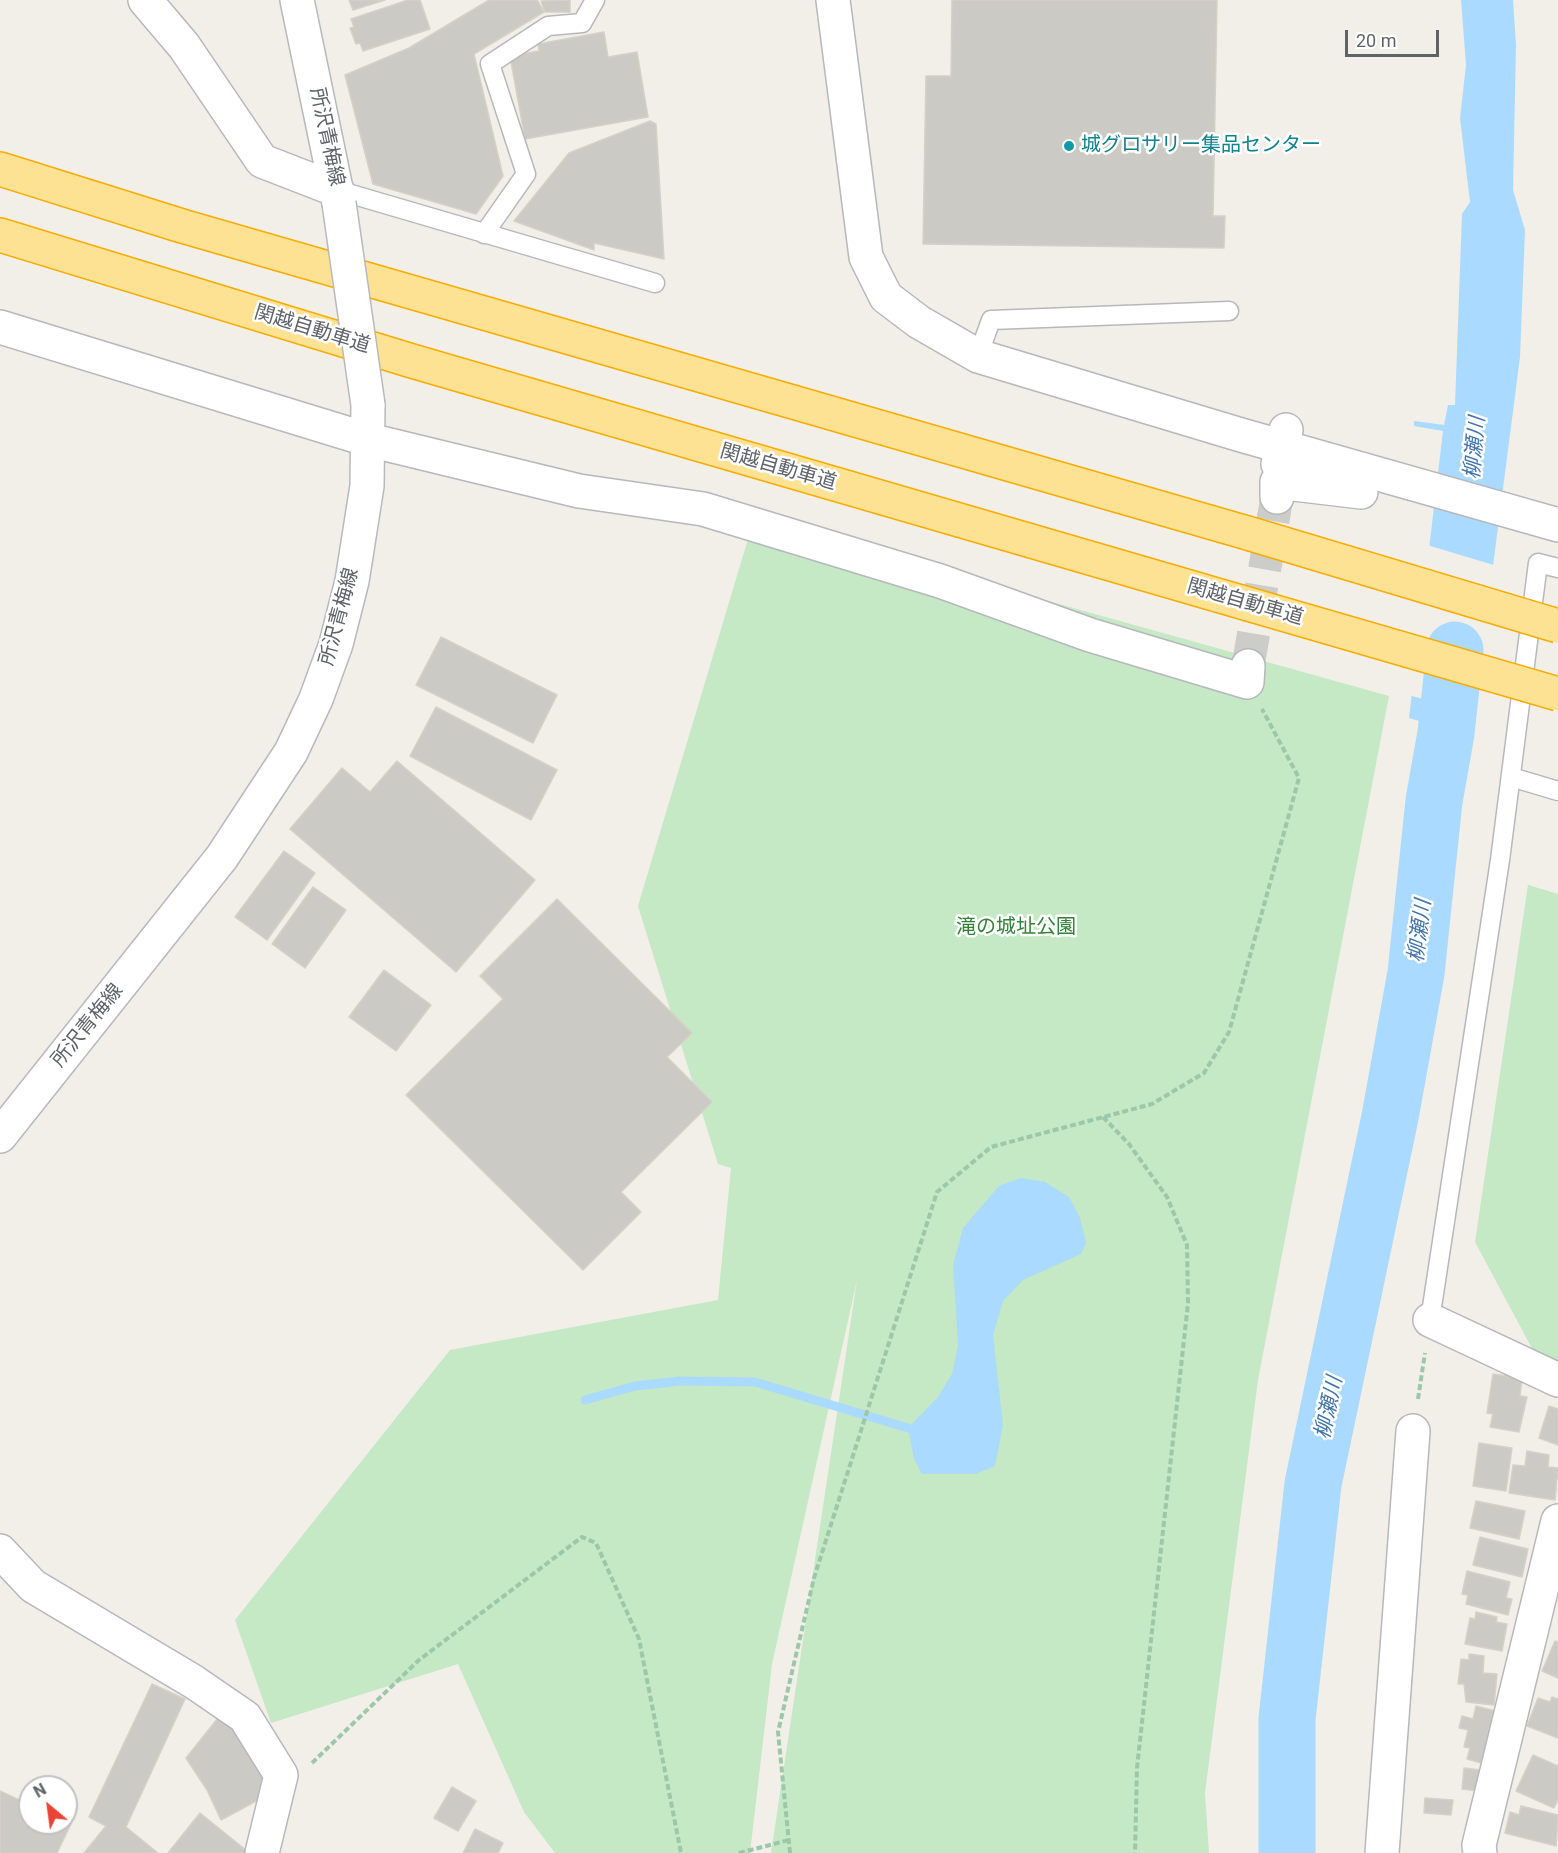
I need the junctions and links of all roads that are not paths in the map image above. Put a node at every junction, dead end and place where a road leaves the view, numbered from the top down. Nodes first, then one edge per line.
1 (145, 0) edge
2 (297, 0) edge
3 (594, 0) edge
4 (833, 0) edge
5 (0, 169) edge
6 (338, 196) junction
7 (484, 234) junction
8 (0, 235) edge
9 (655, 283) dead end
10 (1229, 311) dead end
11 (0, 327) edge
12 (978, 356) junction
13 (1284, 438) junction
14 (369, 440) junction
15 (1277, 497) tunnel mouth
16 (1558, 525) edge
17 (1558, 568) edge
18 (1558, 626) edge
19 (1248, 674) road end
20 (1558, 694) edge
21 (1511, 777) junction
22 (1558, 791) edge
23 (0, 1136) edge
24 (1430, 1320) joint
25 (1558, 1380) edge
26 (1413, 1431) road end
27 (1558, 1521) edge
28 (0, 1551) edge
29 (262, 1853) edge
30 (1382, 1853) edge
31 (1480, 1853) edge

1 - 6 street
2 - 6 street, 所沢青梅線
3 - 7 lane
4 - 12 street
5 - 18 highway, bridge
6 - 7 lane
6 - 14 street, 所沢青梅線, bridge
7 - 9 lane
8 - 20 highway, 関越自動車道, bridge
10 - 12 lane
11 - 14 street
12 - 13 street
13 - 15 street
13 - 16 street
14 - 19 street
14 - 23 street, 所沢青梅線
17 - 21 lane
21 - 22 lane
21 - 24 lane
24 - 25 street
26 - 30 street
27 - 31 street
28 - 29 street

